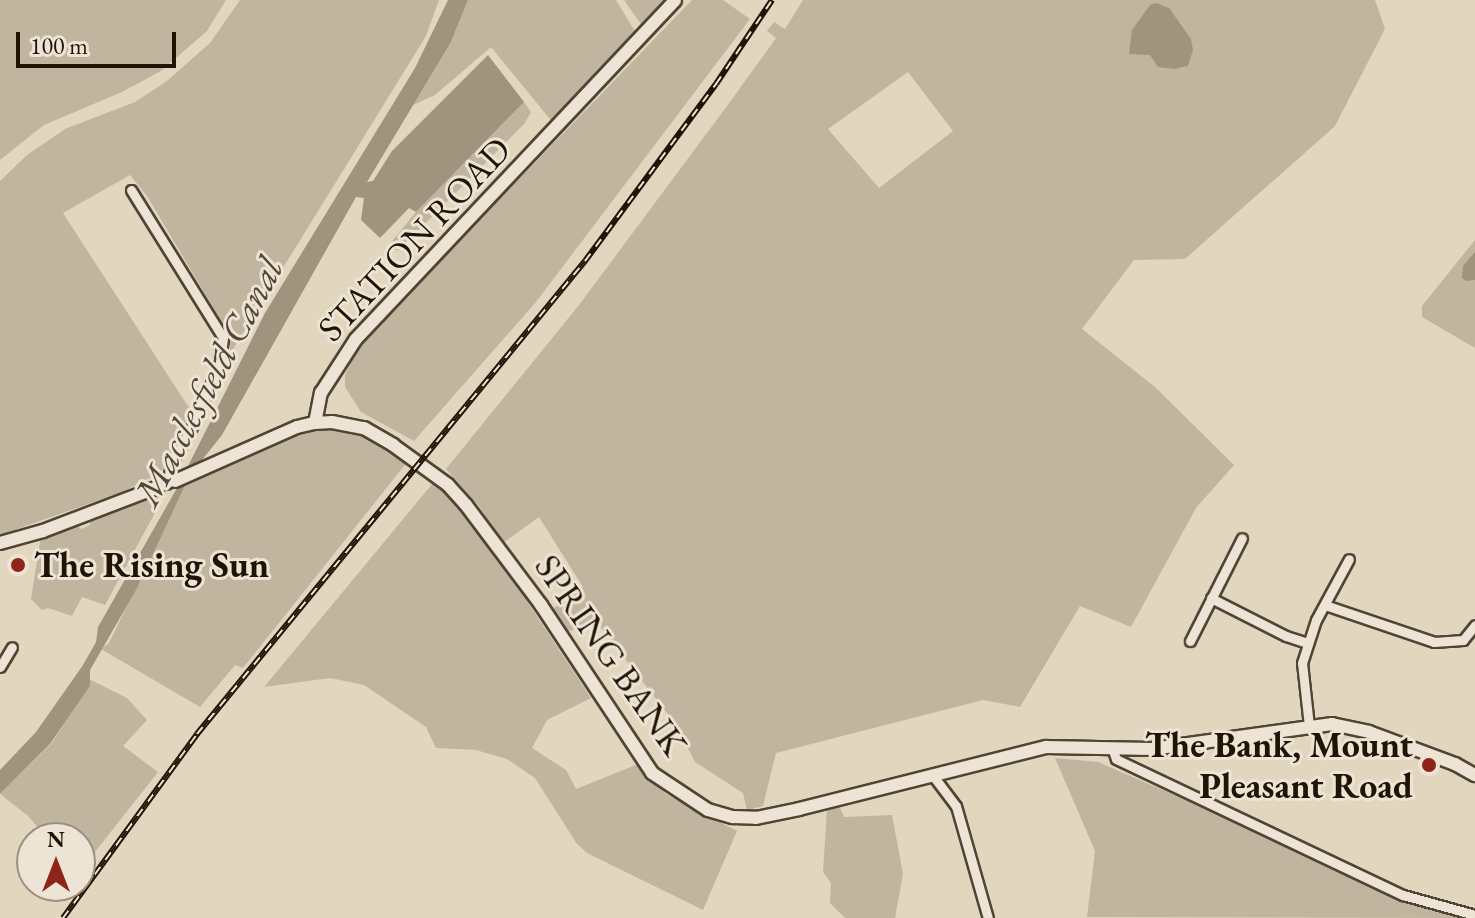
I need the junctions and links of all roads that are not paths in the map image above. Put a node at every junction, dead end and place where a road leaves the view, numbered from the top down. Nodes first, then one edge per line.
1 (675, 0) edge
2 (131, 190) dead end
3 (315, 423) junction
4 (167, 484) junction
5 (1242, 538) dead end
6 (0, 543) edge
7 (1349, 559) dead end
8 (1211, 598) junction
9 (1325, 605) junction
10 (1475, 625) edge
11 (1190, 641) dead end
12 (1308, 643) junction
13 (12, 647) dead end
14 (0, 667) edge
15 (1309, 726) junction
16 (1113, 750) junction
17 (1475, 775) edge
18 (934, 777) junction
19 (1475, 915) edge
20 (988, 918) edge

1 - 3 street, STATION ROAD
2 - 4 street
3 - 4 street
3 - 18 street, SPRING BANK
4 - 6 street
5 - 8 street
7 - 9 street
8 - 11 street
8 - 12 street
9 - 10 street
9 - 12 street
12 - 15 street
13 - 14 street
15 - 16 street, SPRING BANK
15 - 17 street, SPRING BANK
16 - 18 street, SPRING BANK
16 - 19 street
18 - 20 street

